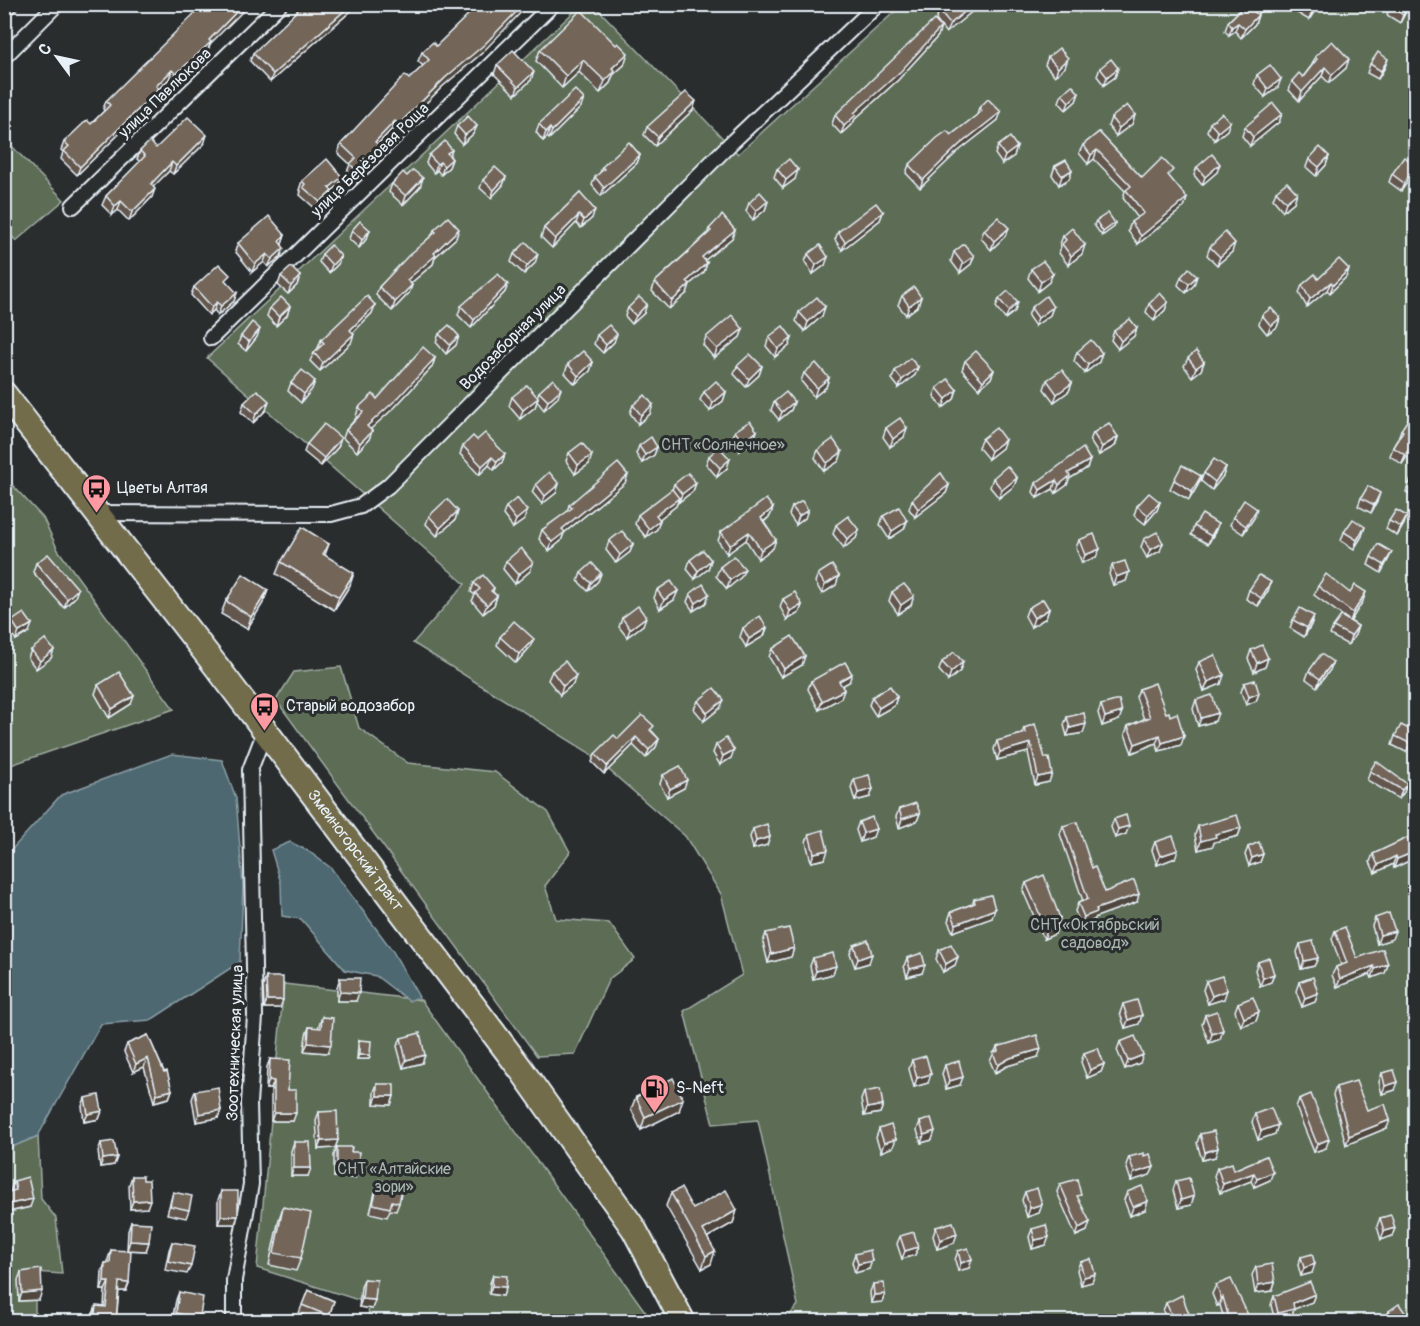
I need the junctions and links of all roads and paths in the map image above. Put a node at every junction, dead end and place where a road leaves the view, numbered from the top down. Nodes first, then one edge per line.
1 (57, 4) edge
2 (280, 4) edge
3 (553, 4) edge
4 (878, 4) edge
5 (4, 57) edge
6 (73, 206) dead end
7 (211, 338) dead end
8 (4, 394) edge
9 (96, 513) junction
10 (265, 731) junction
11 (234, 1322) edge
12 (683, 1322) edge

1 - 5 street
2 - 6 street, улица Павлюкова
3 - 7 street, улица Берёзовая Роща
4 - 9 street, Водозаборная улица
8 - 9 highway, Змеиногорский тракт
9 - 10 highway, Змеиногорский тракт
10 - 11 street, Зоотехническая улица
10 - 12 highway, Змеиногорский тракт

